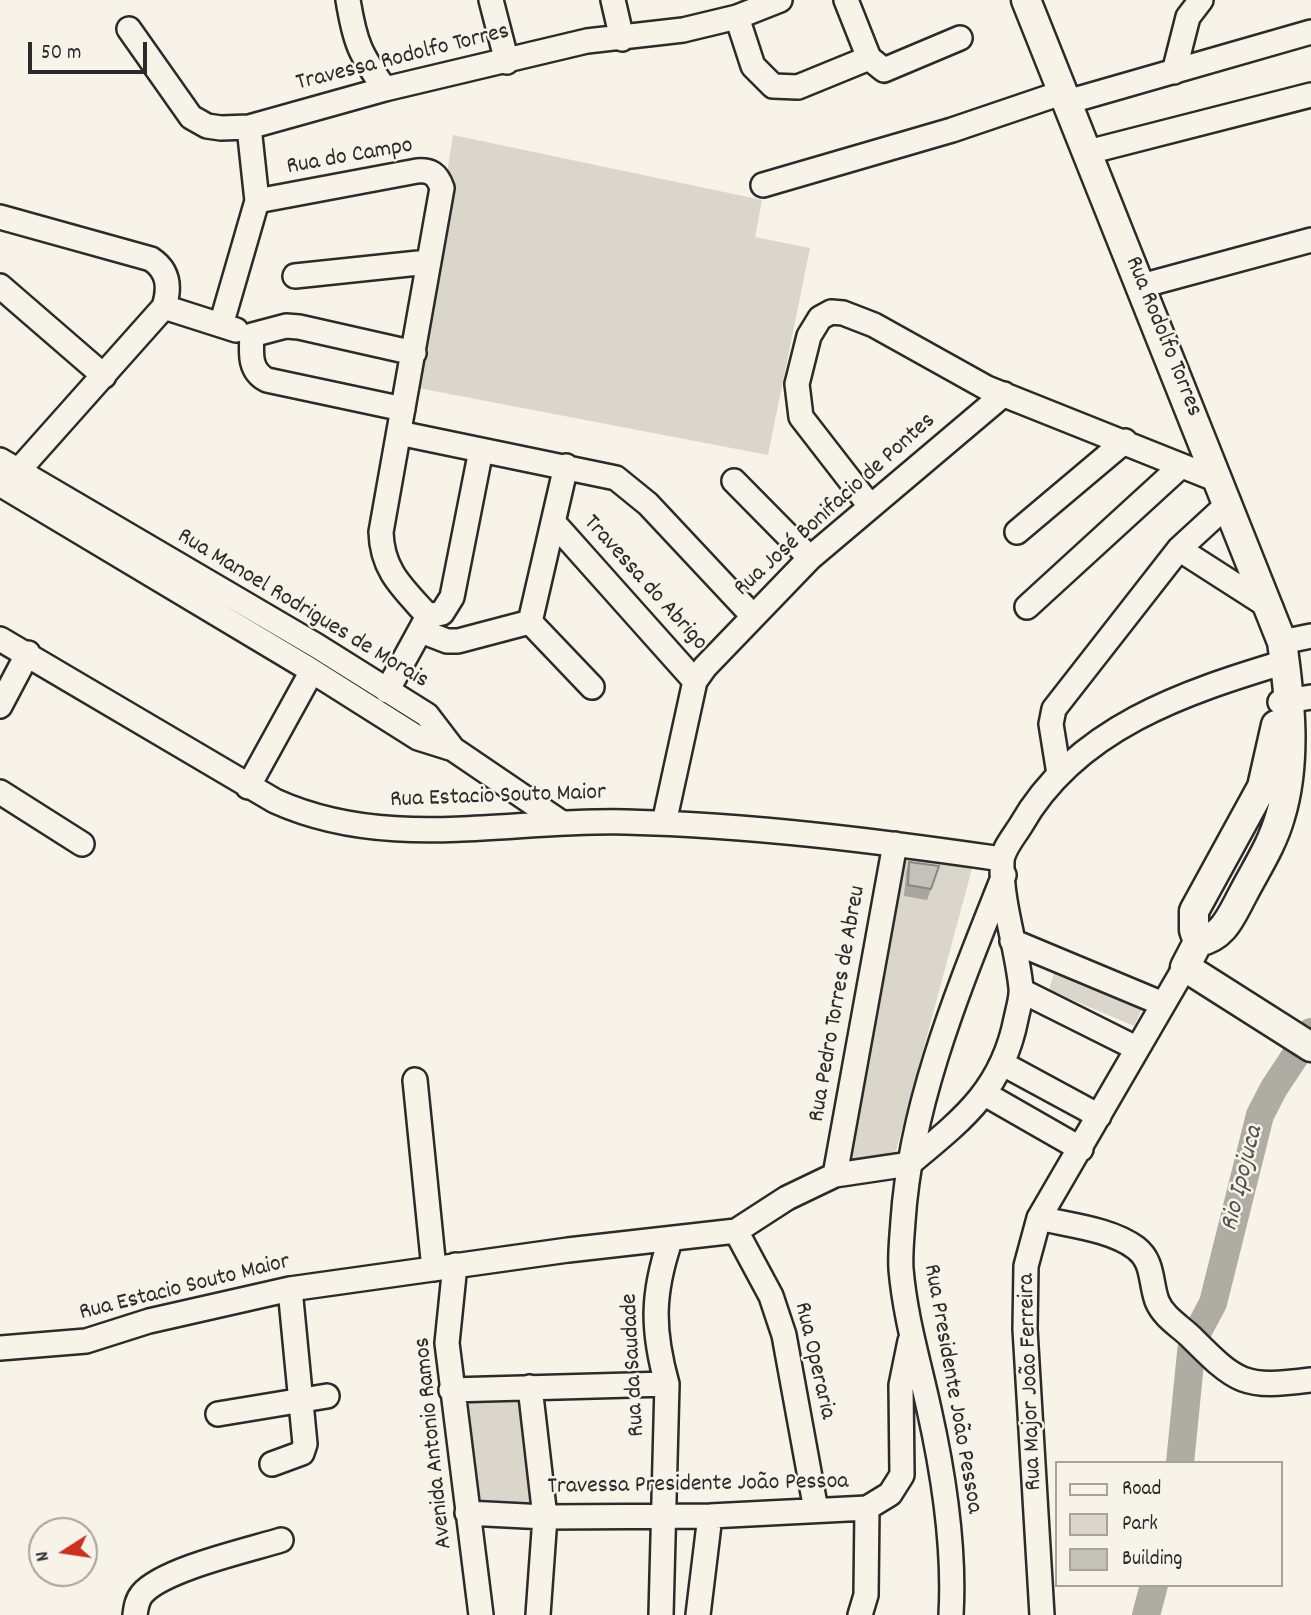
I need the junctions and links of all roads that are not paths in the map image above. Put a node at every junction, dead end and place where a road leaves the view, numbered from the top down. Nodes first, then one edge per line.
1 (348, 0) edge
2 (491, 0) edge
3 (613, 0) edge
4 (780, 0) edge
5 (846, 0) edge
6 (1027, 0) edge
7 (1201, 0) edge
8 (747, 9) edge
9 (129, 29) dead end
10 (1311, 32) edge
11 (960, 38) dead end
12 (622, 39) junction
13 (869, 58) junction
14 (507, 62) junction
15 (1174, 72) junction
16 (385, 89) junction
17 (1311, 95) edge
18 (1065, 97) junction
19 (249, 127) junction
20 (1088, 152) junction
21 (762, 185) dead end
22 (257, 201) junction
23 (0, 217) edge
24 (1311, 240) edge
25 (428, 262) junction
26 (295, 276) dead end
27 (0, 286) edge
28 (1142, 286) junction
29 (166, 301) junction
30 (222, 325) junction
31 (252, 335) junction
32 (414, 353) junction
33 (104, 376) junction
34 (1004, 394) junction
35 (403, 409) junction
36 (399, 433) junction
37 (1125, 441) junction
38 (481, 450) junction
39 (566, 466) junction
40 (1181, 466) junction
41 (6, 472) edge
42 (734, 481) dead end
43 (1224, 492) junction
44 (870, 506) junction
45 (554, 523) junction
46 (1017, 532) dead end
47 (1179, 549) junction
48 (810, 558) junction
49 (197, 589) junction
50 (1027, 607) dead end
51 (1271, 608) junction
52 (752, 615) junction
53 (530, 622) junction
54 (424, 623) junction
55 (1311, 636) edge
56 (0, 639) edge
57 (317, 646) junction
58 (16, 662) edge
59 (308, 669) junction
60 (1289, 680) edge
61 (695, 681) junction
62 (592, 687) dead end
63 (387, 691) junction
64 (0, 706) edge
65 (453, 749) junction
66 (1059, 774) junction
67 (248, 787) junction
68 (0, 792) edge
69 (664, 822) junction
70 (562, 823) junction
71 (82, 844) dead end
72 (895, 844) junction
73 (1224, 857) junction
74 (1003, 867) junction
75 (1255, 871) junction
76 (1012, 941) junction
77 (1198, 942) junction
78 (1185, 967) junction
79 (1022, 990) junction
80 (1163, 1004) junction
81 (1311, 1047) edge
82 (1136, 1048) junction
83 (1003, 1064) junction
84 (415, 1080) dead end
85 (985, 1094) junction
86 (1099, 1116) junction
87 (1081, 1149) junction
88 (909, 1164) junction
89 (835, 1175) junction
90 (1039, 1217) junction
91 (736, 1231) junction
92 (670, 1241) junction
93 (445, 1267) junction
94 (290, 1289) junction
95 (911, 1336) junction
96 (0, 1348) edge
97 (1311, 1380) edge
98 (667, 1384) junction
99 (530, 1387) junction
100 (451, 1390) junction
101 (327, 1396) dead end
102 (302, 1401) junction
103 (218, 1414) dead end
104 (272, 1464) dead end
105 (867, 1508) junction
106 (817, 1510) junction
107 (467, 1513) junction
108 (662, 1516) junction
109 (710, 1516) junction
110 (545, 1517) junction
111 (281, 1540) dead end
112 (135, 1615) edge
113 (481, 1615) edge
114 (538, 1615) edge
115 (661, 1615) edge
116 (698, 1615) edge
117 (860, 1615) edge
118 (951, 1615) edge
119 (1042, 1615) edge

1 - 16 street
2 - 14 street
3 - 12 street
4 - 8 street, Travessa Rodolfo Torres
5 - 13 street
6 - 18 main road, Rua Rodolfo Torres
7 - 15 street
8 - 12 street, Travessa Rodolfo Torres
8 - 13 street
9 - 19 street, Travessa Rodolfo Torres
10 - 15 street
11 - 13 street
12 - 14 street, Travessa Rodolfo Torres
14 - 16 street, Travessa Rodolfo Torres
15 - 18 street
16 - 19 street, Travessa Rodolfo Torres
17 - 20 street
18 - 20 main road, Rua Rodolfo Torres
18 - 21 street
19 - 22 street, Rua do Campo
20 - 28 main road, Rua Rodolfo Torres
22 - 25 street, Rua do Campo
22 - 30 street, Rua do Campo
23 - 29 street
24 - 28 street
25 - 26 street
25 - 32 street
27 - 33 street
28 - 43 main road, Rua Rodolfo Torres
29 - 30 street
29 - 33 street
30 - 31 street
31 - 32 street
31 - 35 street
32 - 35 street
33 - 41 street
34 - 37 street
34 - 44 street, Rua José Bonifacio de Pontes
34 - 44 street
35 - 36 street
36 - 38 street
36 - 54 street
37 - 40 street
37 - 46 street
38 - 39 street
38 - 54 street
39 - 45 street
39 - 52 street
40 - 43 street
40 - 50 street
41 - 49 street
42 - 48 street
43 - 47 street
43 - 51 main road, Rua Rodolfo Torres
44 - 48 street, Rua José Bonifacio de Pontes
45 - 53 street
45 - 61 street, Travessa do Abrigo
47 - 51 street
47 - 66 street
48 - 52 street, Rua José Bonifacio de Pontes
49 - 57 street, Rua Manoel Rodrigues de Morais
49 - 59 street
51 - 60 main road, Rua Rodolfo Torres
52 - 61 street, Rua José Bonifacio de Pontes
53 - 54 street
53 - 62 street
54 - 63 street
55 - 60 street
56 - 58 street, Rua Estacio Souto Maior
57 - 59 street
57 - 63 street, Rua Manoel Rodrigues de Morais
58 - 64 street
58 - 67 street, Rua Estacio Souto Maior
59 - 65 street
59 - 67 street
60 - 66 street
60 - 73 main road, Rua Major João Ferreira
60 - 75 main road
61 - 69 street, Rua José Bonifacio de Pontes
63 - 65 street, Rua Manoel Rodrigues de Morais
65 - 70 street, Rua Manoel Rodrigues de Morais
66 - 74 street
67 - 70 street, Rua Estacio Souto Maior
68 - 71 street
69 - 70 street, Rua Estacio Souto Maior
69 - 72 street, Rua Estacio Souto Maior
72 - 74 street, Rua Estacio Souto Maior
72 - 89 street, Rua Pedro Torres de Abreu
73 - 75 main road
73 - 77 main road, Rua Major João Ferreira
74 - 76 street
74 - 88 street, Rua Presidente João Pessoa
75 - 77 main road
76 - 79 street
76 - 80 street
77 - 78 main road, Rua Major João Ferreira
78 - 80 street, Rua Major João Ferreira
78 - 81 main road
79 - 82 street
79 - 83 street
80 - 82 street, Rua Major João Ferreira
82 - 86 street, Rua Major João Ferreira
83 - 85 street
83 - 86 street
84 - 93 street, Avenida Antonio Ramos
85 - 87 street
85 - 88 street
86 - 87 street, Rua Major João Ferreira
87 - 90 street, Rua Major João Ferreira
88 - 89 street, Rua Estacio Souto Maior
88 - 95 street, Rua Presidente João Pessoa
89 - 91 street, Rua Estacio Souto Maior
90 - 97 street
90 - 119 street, Rua Major João Ferreira
91 - 92 street, Rua Estacio Souto Maior
91 - 106 street, Rua Operaria
92 - 93 street, Rua Estacio Souto Maior
92 - 98 street, Rua da Saudade
93 - 94 street, Rua Estacio Souto Maior
93 - 100 street, Avenida Antonio Ramos
94 - 96 street, Rua Estacio Souto Maior
94 - 102 street
95 - 105 street, Travessa Presidente João Pessoa
95 - 118 street, Rua Presidente João Pessoa
98 - 99 street
98 - 108 street, Rua da Saudade
99 - 100 street
99 - 110 street
100 - 107 street, Avenida Antonio Ramos
101 - 102 street
102 - 103 street
102 - 104 street
105 - 106 street, Travessa Presidente João Pessoa
105 - 117 street
106 - 109 street, Travessa Presidente João Pessoa
107 - 110 street, Travessa Presidente João Pessoa
107 - 113 street, Avenida Antonio Ramos
108 - 109 street, Travessa Presidente João Pessoa
108 - 110 street, Travessa Presidente João Pessoa
108 - 115 street, Rua da Saudade
109 - 116 street
110 - 114 street
111 - 112 street

